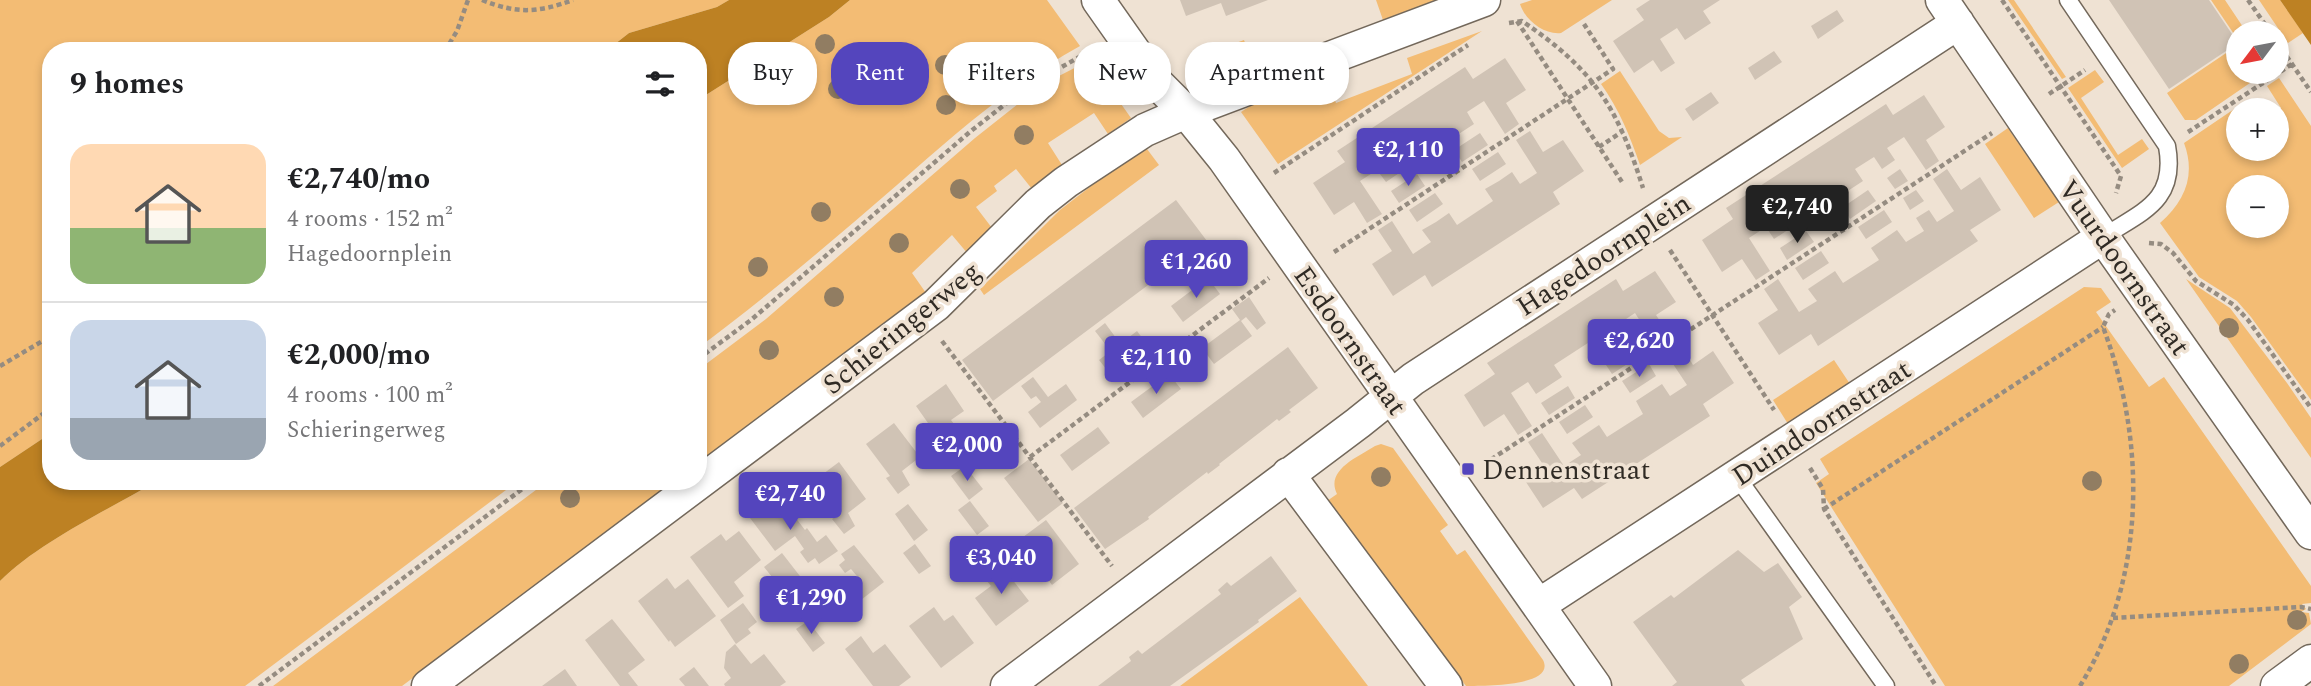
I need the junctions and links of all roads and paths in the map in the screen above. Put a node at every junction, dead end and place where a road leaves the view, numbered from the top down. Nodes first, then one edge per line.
1 (468, 0) edge
2 (482, 0) edge
3 (573, 0) edge
4 (1098, 0) edge
5 (1484, 0) edge
6 (2002, 0) edge
7 (2068, 0) edge
8 (2248, 0) edge
9 (1950, 11) edge
10 (1517, 21) dead end
11 (2263, 21) edge
12 (1584, 24) dead end
13 (1479, 39) dead end
14 (450, 42) edge
15 (1074, 60) edge
16 (2289, 60) edge
17 (2292, 64) junction
18 (2092, 65) dead end
19 (2060, 86) junction
20 (2311, 92) edge
21 (1567, 99) junction
22 (2042, 99) dead end
23 (1186, 112) junction
24 (1623, 131) dead end
25 (1973, 145) dead end
26 (2167, 146) junction
27 (1599, 147) junction
28 (1280, 178) dead end
29 (1622, 183) dead end
30 (2103, 237) junction
31 (1341, 262) dead end
32 (1267, 280) dead end
33 (2118, 308) dead end
34 (2104, 327) junction
35 (42, 341) edge
36 (944, 343) dead end
37 (707, 352) edge
38 (0, 366) edge
39 (1391, 396) junction
40 (2311, 408) edge
41 (42, 415) edge
42 (0, 446) edge
43 (1030, 457) junction
44 (1484, 464) dead end
45 (1809, 466) dead end
46 (1288, 474) junction
47 (707, 477) edge
48 (1737, 477) junction
49 (521, 490) edge
50 (690, 490) edge
51 (1824, 509) junction
52 (2311, 533) edge
53 (1114, 567) dead end
54 (1539, 605) junction
55 (2311, 609) edge
56 (2113, 618) junction
57 (2311, 661) edge
58 (1587, 683) edge
59 (259, 686) edge
60 (428, 686) edge
61 (1007, 686) edge
62 (1446, 686) edge
63 (1886, 686) edge
64 (1936, 686) edge
65 (2080, 686) edge
66 (2277, 686) edge

1 - 14 path
2 - 3 path
4 - 23 street, Esdoornstraat
5 - 23 street, Schieringerweg
6 - 19 path
7 - 26 lane
8 - 11 path
9 - 30 street, Vuurdoornstraat
9 - 39 street, Hagedoornplein
10 - 21 path
12 - 21 path
13 - 28 path
15 - 37 path
16 - 17 path
17 - 20 path
17 - 26 path
18 - 19 path
19 - 22 path
19 - 30 path
21 - 27 path
21 - 31 path
23 - 39 street, Esdoornstraat
23 - 47 street, Schieringerweg
24 - 27 path
25 - 44 path
26 - 30 lane
27 - 29 path
30 - 40 path
30 - 48 street, Duindoornstraat
30 - 52 street, Vuurdoornstraat
32 - 43 path
33 - 34 path
34 - 51 path
34 - 56 path
35 - 38 path
36 - 43 path
39 - 46 street
39 - 54 street, Esdoornstraat
41 - 42 path
43 - 53 path
45 - 51 path
46 - 61 street
46 - 62 street
48 - 54 street, Duindoornstraat
48 - 63 lane
49 - 59 path
50 - 60 street, Schieringerweg
51 - 64 path
54 - 58 street, Esdoornstraat
55 - 56 path
56 - 65 path
57 - 66 street

